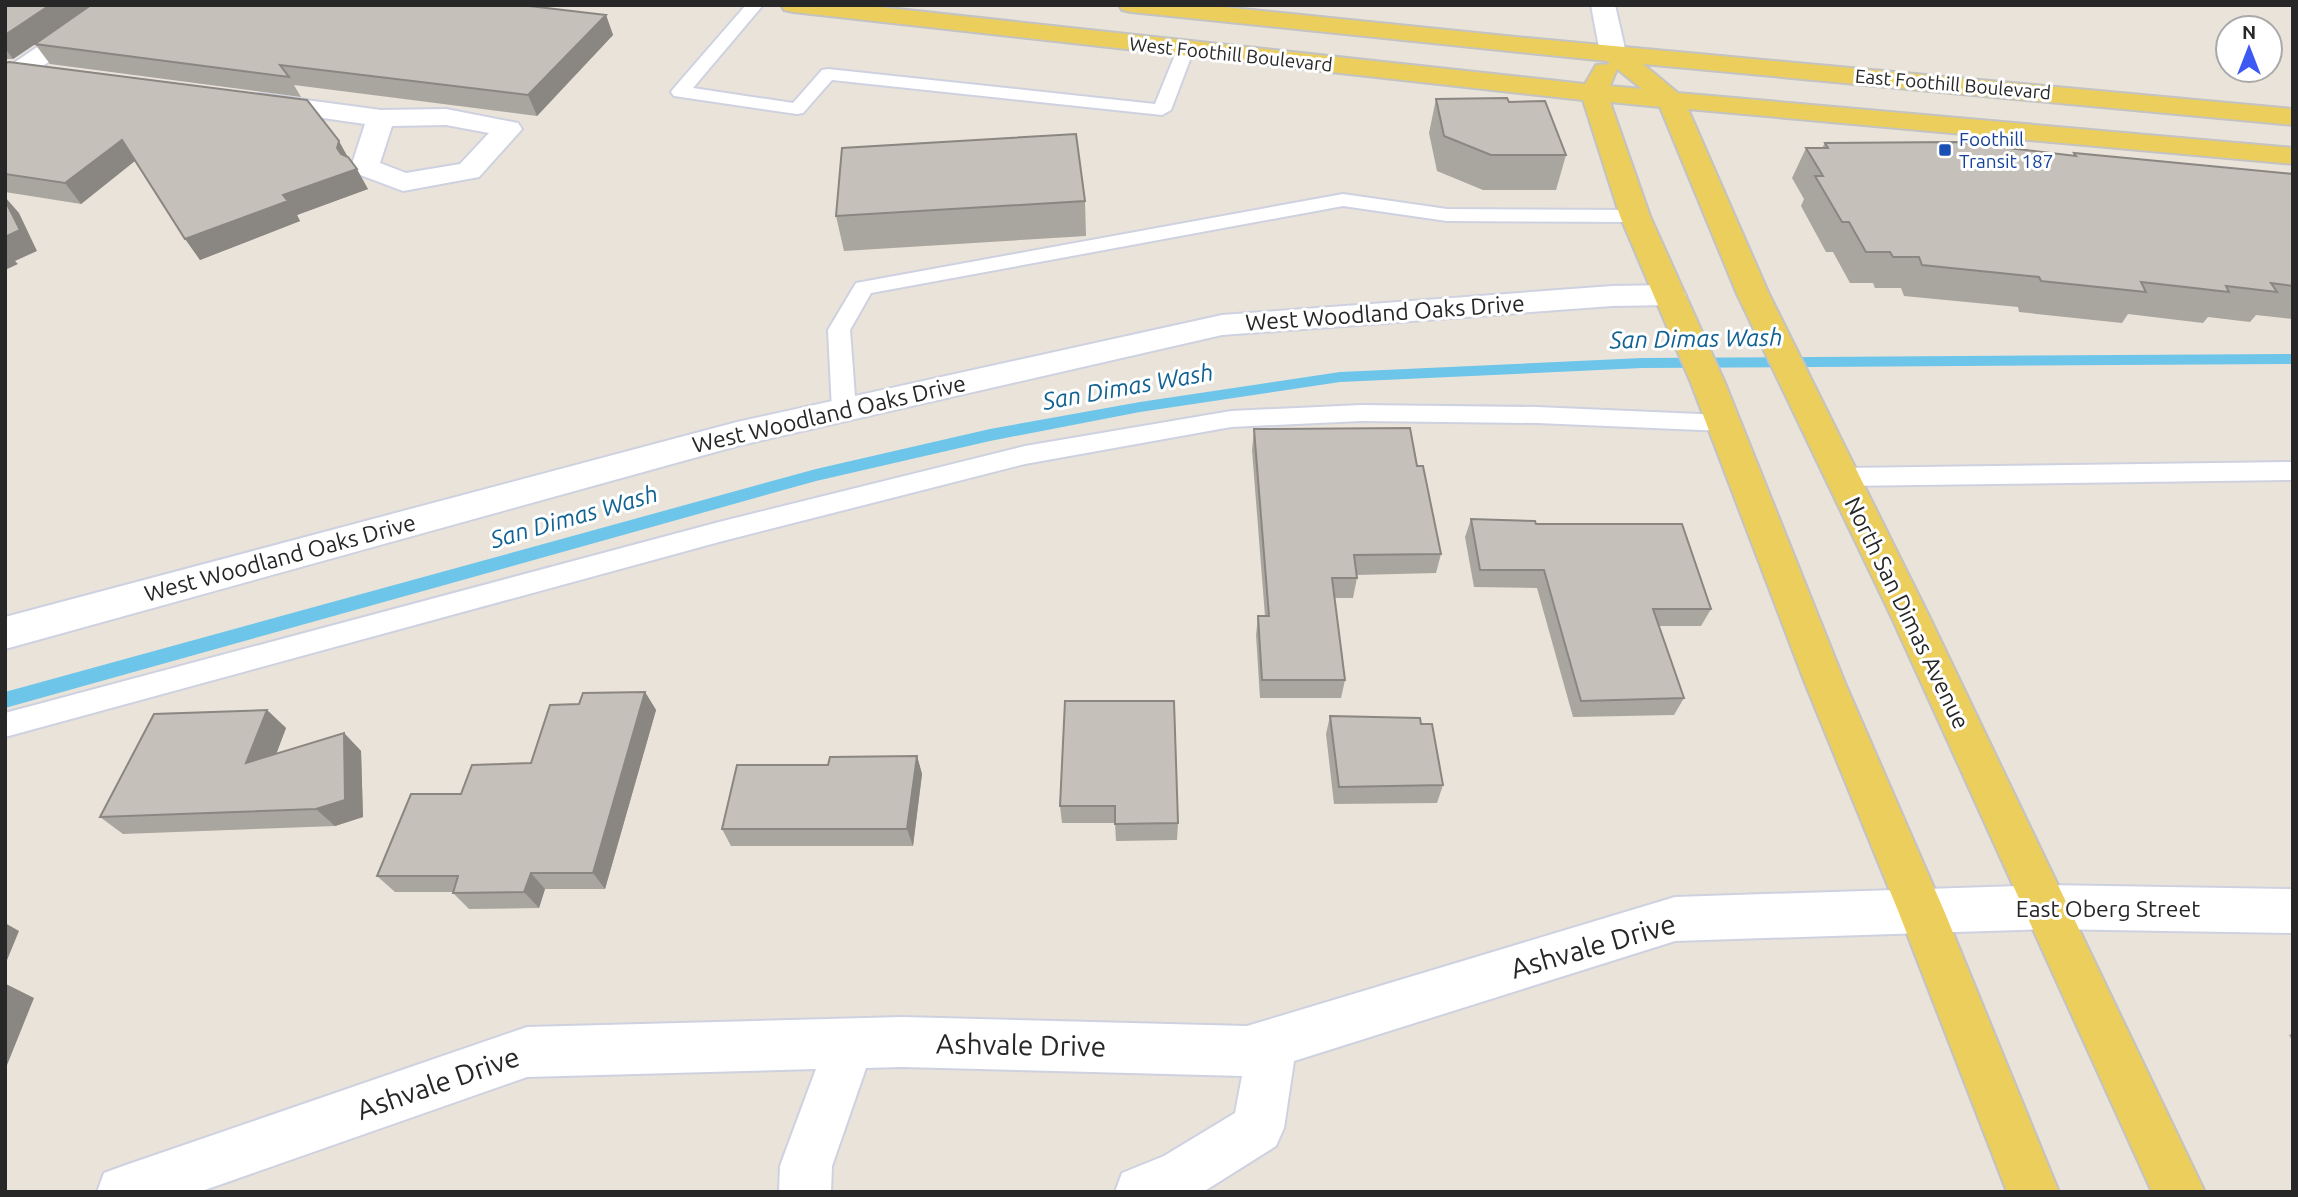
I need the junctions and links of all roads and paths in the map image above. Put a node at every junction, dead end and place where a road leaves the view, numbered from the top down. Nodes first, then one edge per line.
1 (115, 5) edge
2 (755, 5) edge
3 (793, 5) edge
4 (1131, 5) edge
5 (1603, 5) edge
6 (1185, 49) junction
7 (1613, 53) junction
8 (10, 74) edge
9 (60, 76) edge
10 (1594, 93) junction
11 (234, 99) edge
12 (1670, 99) junction
13 (2293, 117) edge
14 (381, 118) dead end
15 (2293, 156) edge
16 (1635, 216) junction
17 (1670, 295) junction
18 (844, 410) junction
19 (1723, 423) junction
20 (2293, 471) edge
21 (1842, 477) junction
22 (5, 633) edge
23 (5, 725) edge
24 (2046, 907) junction
25 (2293, 911) edge
26 (1923, 913) junction
27 (850, 1043) junction
28 (1272, 1043) junction
29 (123, 1192) edge
30 (805, 1192) edge
31 (1141, 1192) edge
32 (2033, 1192) edge
33 (2179, 1192) edge

1 - 8 street
2 - 6 lane
3 - 6 main road, West Foothill Boulevard
4 - 7 main road, West Foothill Boulevard
5 - 7 street
6 - 10 main road, West Foothill Boulevard
7 - 10 main road
7 - 12 main road, North San Dimas Avenue
7 - 13 main road, East Foothill Boulevard
8 - 9 street
10 - 12 main road, West Foothill Boulevard
10 - 16 main road
11 - 14 street
12 - 15 main road, East Foothill Boulevard
12 - 21 main road, North San Dimas Avenue
16 - 17 main road
16 - 18 lane
17 - 18 street, West Woodland Oaks Drive
17 - 19 main road
18 - 22 street, West Woodland Oaks Drive
19 - 23 lane
19 - 26 main road
20 - 21 lane
21 - 24 main road, North San Dimas Avenue
24 - 25 street, East Oberg Street
24 - 26 street, East Oberg Street
24 - 33 main road, North San Dimas Avenue
26 - 28 street, Ashvale Drive
26 - 32 main road
27 - 28 street, Ashvale Drive
27 - 29 street, Ashvale Drive
27 - 30 street
28 - 31 street

